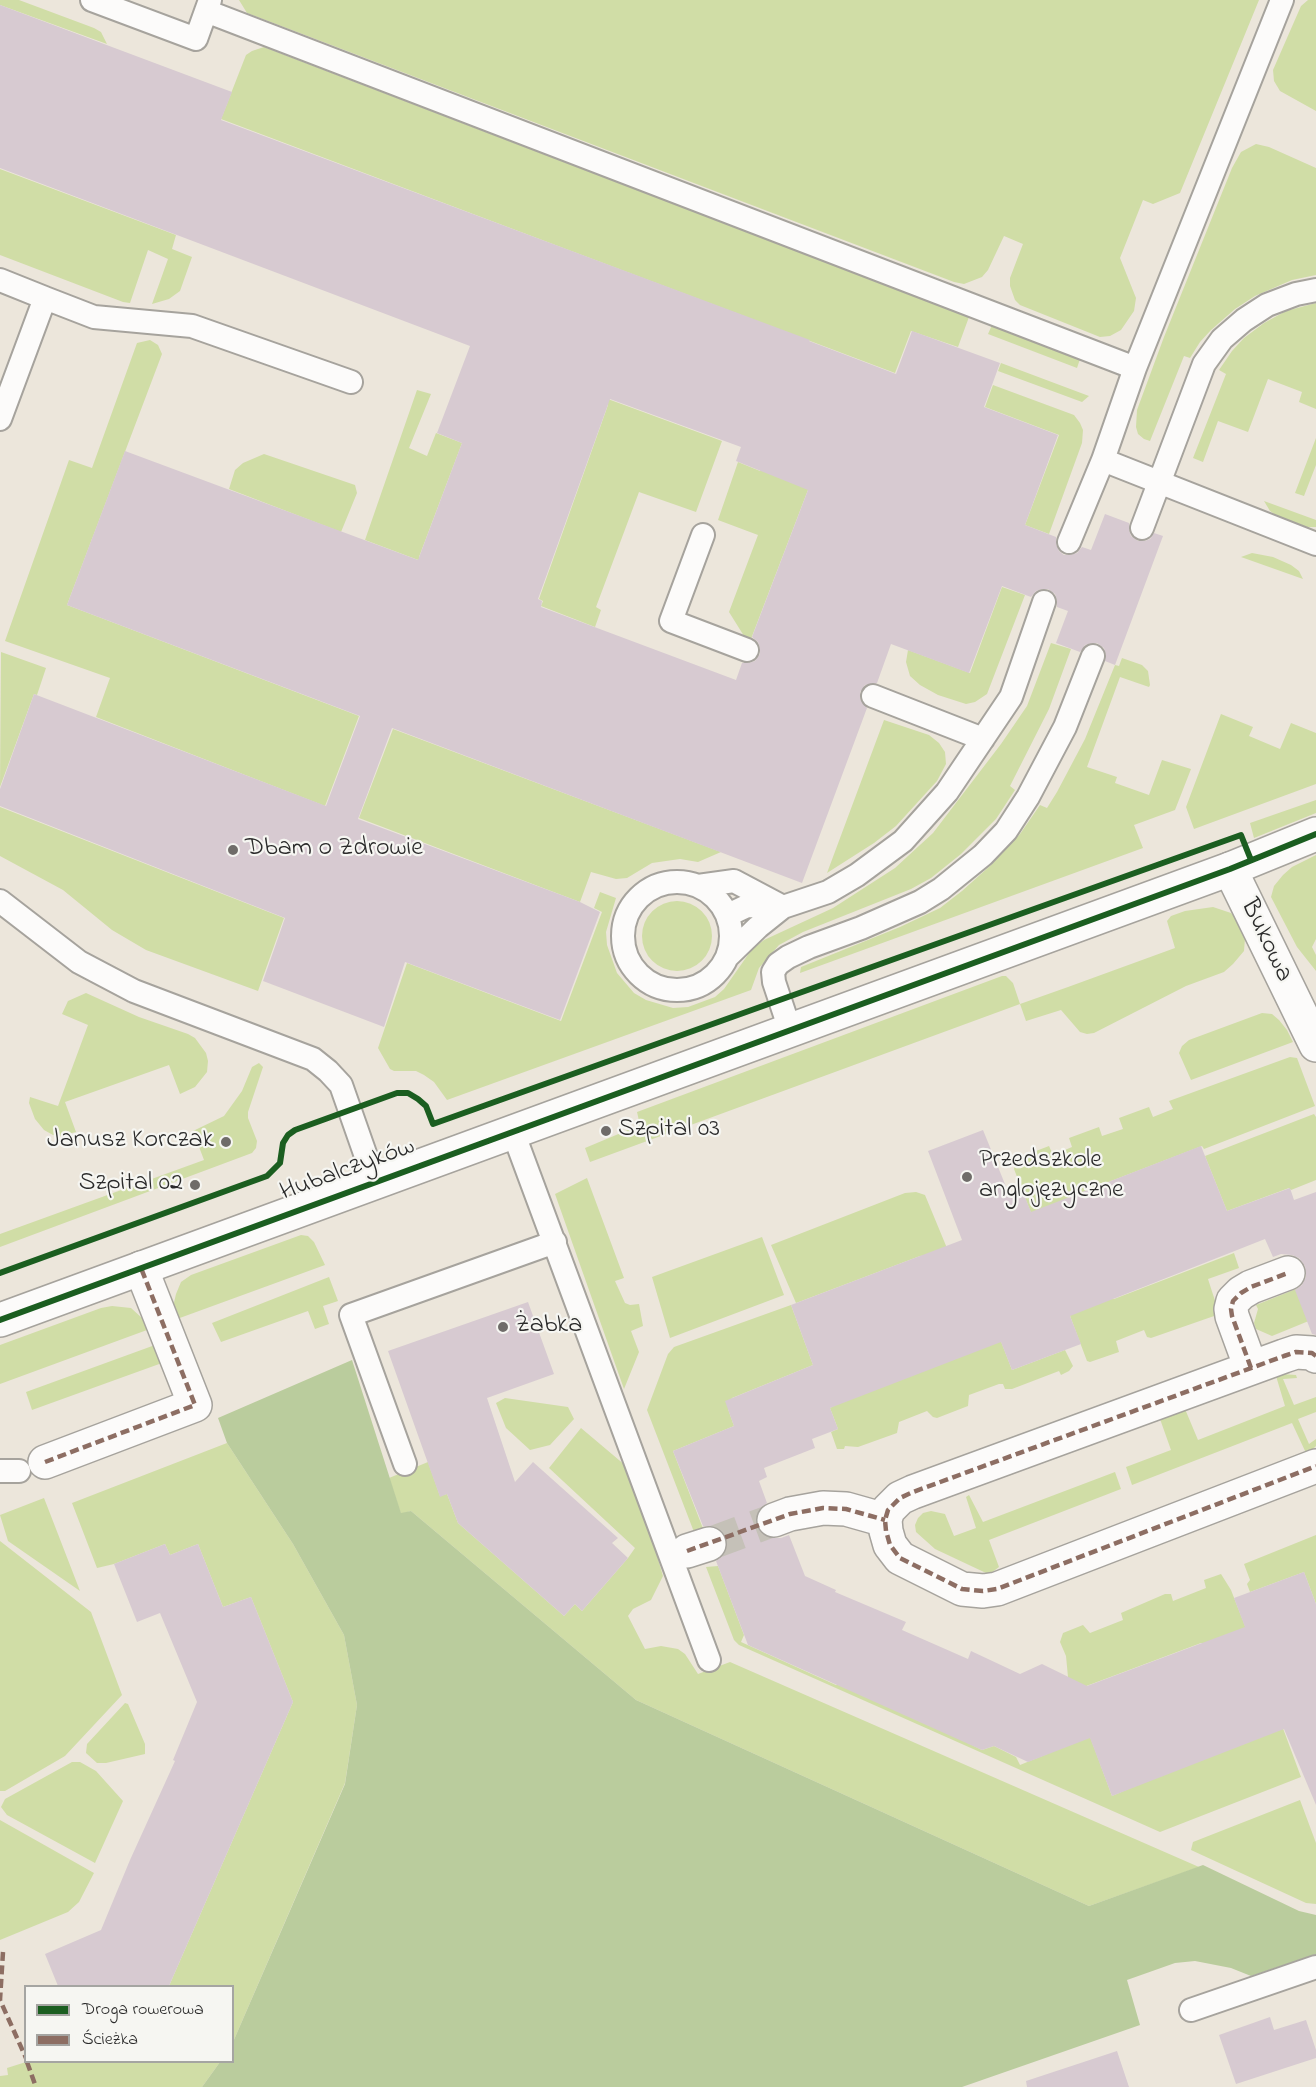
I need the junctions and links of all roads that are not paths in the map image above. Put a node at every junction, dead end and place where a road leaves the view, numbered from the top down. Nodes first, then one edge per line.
1 (92, 0) edge
2 (1282, 0) edge
3 (208, 5) edge
4 (0, 280) edge
5 (1316, 290) edge
6 (45, 298) junction
7 (1135, 368) junction
8 (351, 382) dead end
9 (0, 418) edge
10 (1103, 460) junction
11 (1160, 482) junction
12 (1142, 528) dead end
13 (703, 535) dead end
14 (1069, 542) dead end
15 (1316, 544) edge
16 (1044, 602) dead end
17 (747, 650) dead end
18 (1093, 656) dead end
19 (873, 696) dead end
20 (983, 739) junction
21 (1316, 834) edge
22 (1230, 869) junction
23 (698, 885) junction
24 (0, 901) edge
25 (783, 908) junction
26 (728, 915) junction
27 (728, 957) junction
28 (790, 1030) junction
29 (1316, 1046) edge
30 (513, 1132) junction
31 (375, 1182) junction
32 (555, 1242) junction
33 (141, 1268) junction
34 (1288, 1273) dead end
35 (0, 1320) edge
36 (1316, 1356) edge
37 (1251, 1368) junction
38 (405, 1464) dead end
39 (1316, 1466) edge
40 (21, 1468) edge
41 (774, 1520) tunnel mouth
42 (885, 1520) junction
43 (709, 1660) dead end
44 (1316, 1967) edge
45 (1191, 2010) dead end

1 - 3 lane
2 - 7 lane
3 - 7 lane
4 - 6 lane
5 - 11 lane
6 - 8 lane
6 - 9 lane
7 - 10 lane
10 - 11 lane
10 - 14 lane
11 - 12 lane
11 - 15 lane
13 - 17 lane
16 - 20 lane
18 - 28 lane
19 - 20 lane
20 - 25 lane
21 - 22 street, Hubalczyków
22 - 28 street, Hubalczyków
22 - 29 street, Bukowa
23 - 25 lane
23 - 26 lane
23 - 27 lane
24 - 31 lane
25 - 26 lane
25 - 27 lane
26 - 27 lane
28 - 30 street, Hubalczyków
30 - 31 street, Hubalczyków
30 - 32 lane
31 - 33 street, Hubalczyków
32 - 38 lane
32 - 43 lane
33 - 35 street, Hubalczyków
33 - 40 street
34 - 37 street
36 - 37 street
37 - 42 street
39 - 42 street
41 - 42 street
44 - 45 lane

